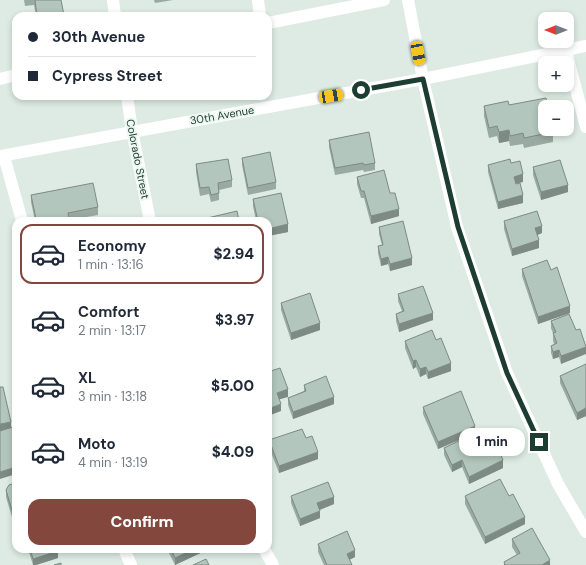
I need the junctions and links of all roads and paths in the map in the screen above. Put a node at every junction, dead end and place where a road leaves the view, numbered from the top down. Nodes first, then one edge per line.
1 (113, 0) edge
2 (258, 0) edge
3 (384, 0) edge
4 (408, 0) edge
5 (114, 12) edge
6 (260, 12) edge
7 (272, 22) edge
8 (586, 46) edge
9 (566, 51) junction
10 (12, 76) edge
11 (0, 79) edge
12 (423, 79) junction
13 (128, 100) edge
14 (586, 127) edge
15 (132, 131) junction
16 (2, 156) edge
17 (21, 217) edge
18 (149, 217) edge
19 (586, 532) edge
20 (126, 553) edge
21 (266, 553) edge
22 (130, 565) edge
23 (273, 565) edge

1 - 5 street
2 - 6 street
3 - 7 street
4 - 12 street
8 - 9 street, 30th Avenue
9 - 12 street, 30th Avenue
9 - 14 street
10 - 11 street
12 - 15 street, 30th Avenue
12 - 19 street
13 - 15 street, Colorado Street
15 - 16 street, 30th Avenue
15 - 18 street, Colorado Street
16 - 17 street
20 - 22 street
21 - 23 street

